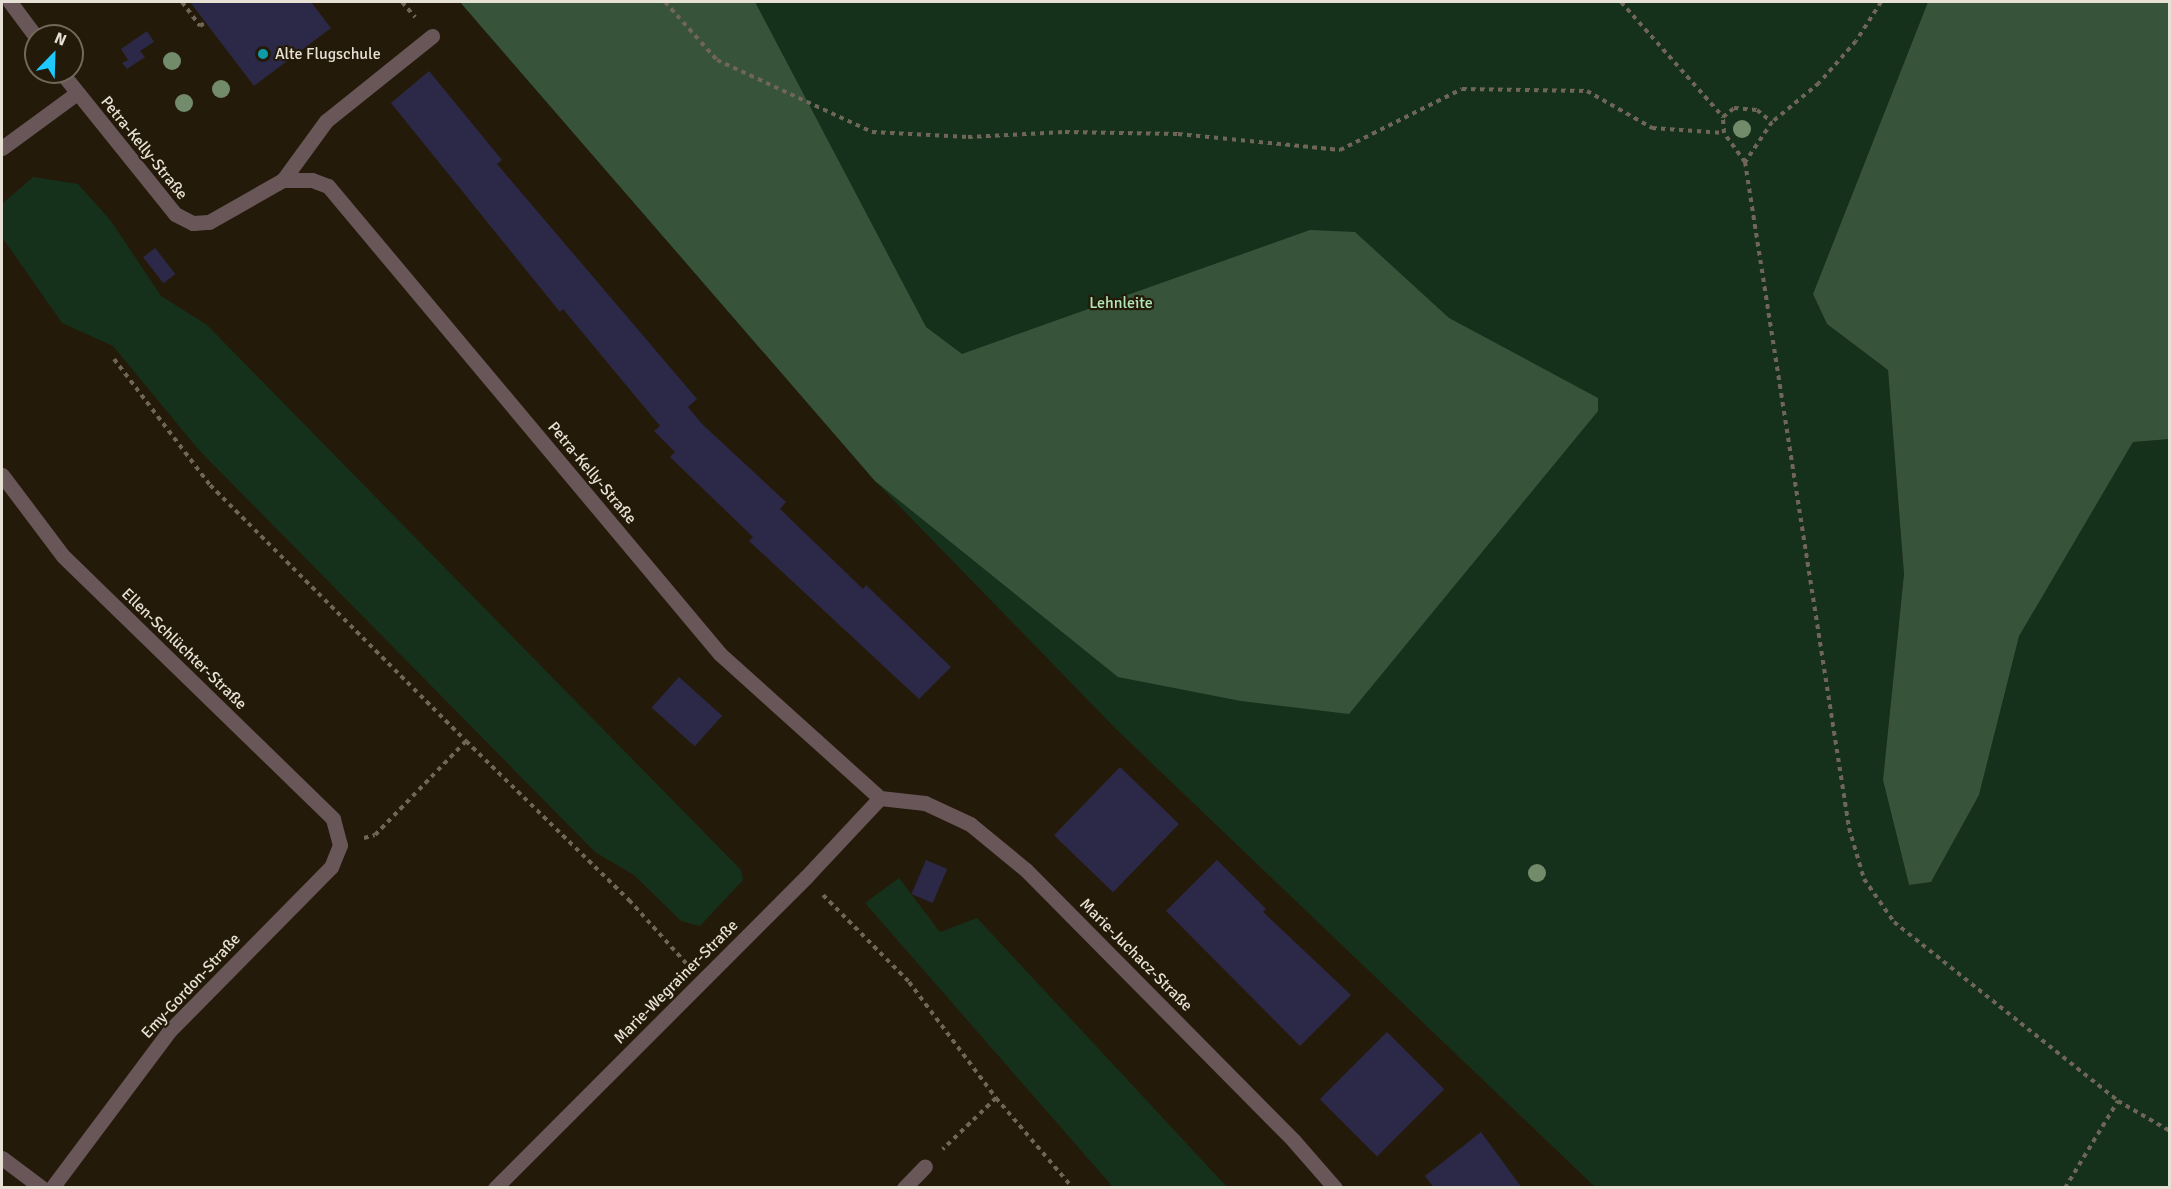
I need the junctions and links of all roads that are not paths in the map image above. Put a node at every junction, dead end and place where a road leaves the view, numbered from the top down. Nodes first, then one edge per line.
1 (10, 2) edge
2 (26, 24) edge
3 (432, 36) dead end
4 (70, 84) edge
5 (77, 93) junction
6 (2, 148) edge
7 (283, 180) junction
8 (2, 475) edge
9 (880, 798) junction
10 (340, 845) joint
11 (2, 1158) edge
12 (925, 1166) road end
13 (42, 1188) edge
14 (52, 1188) edge
15 (495, 1188) edge
16 (903, 1188) edge
17 (1335, 1188) edge

1 - 2 street
3 - 7 street, Petra-Kelly-Straße
4 - 5 street, Petra-Kelly-Straße
5 - 6 street
5 - 7 street, Petra-Kelly-Straße
7 - 9 street, Petra-Kelly-Straße
8 - 10 street, Ellen-Schlüchter-Straße
9 - 15 street, Marie-Wegrainer-Straße
9 - 17 street, Marie-Juchacz-Straße
10 - 14 street, Emy-Gordon-Straße
11 - 13 street
12 - 16 street

